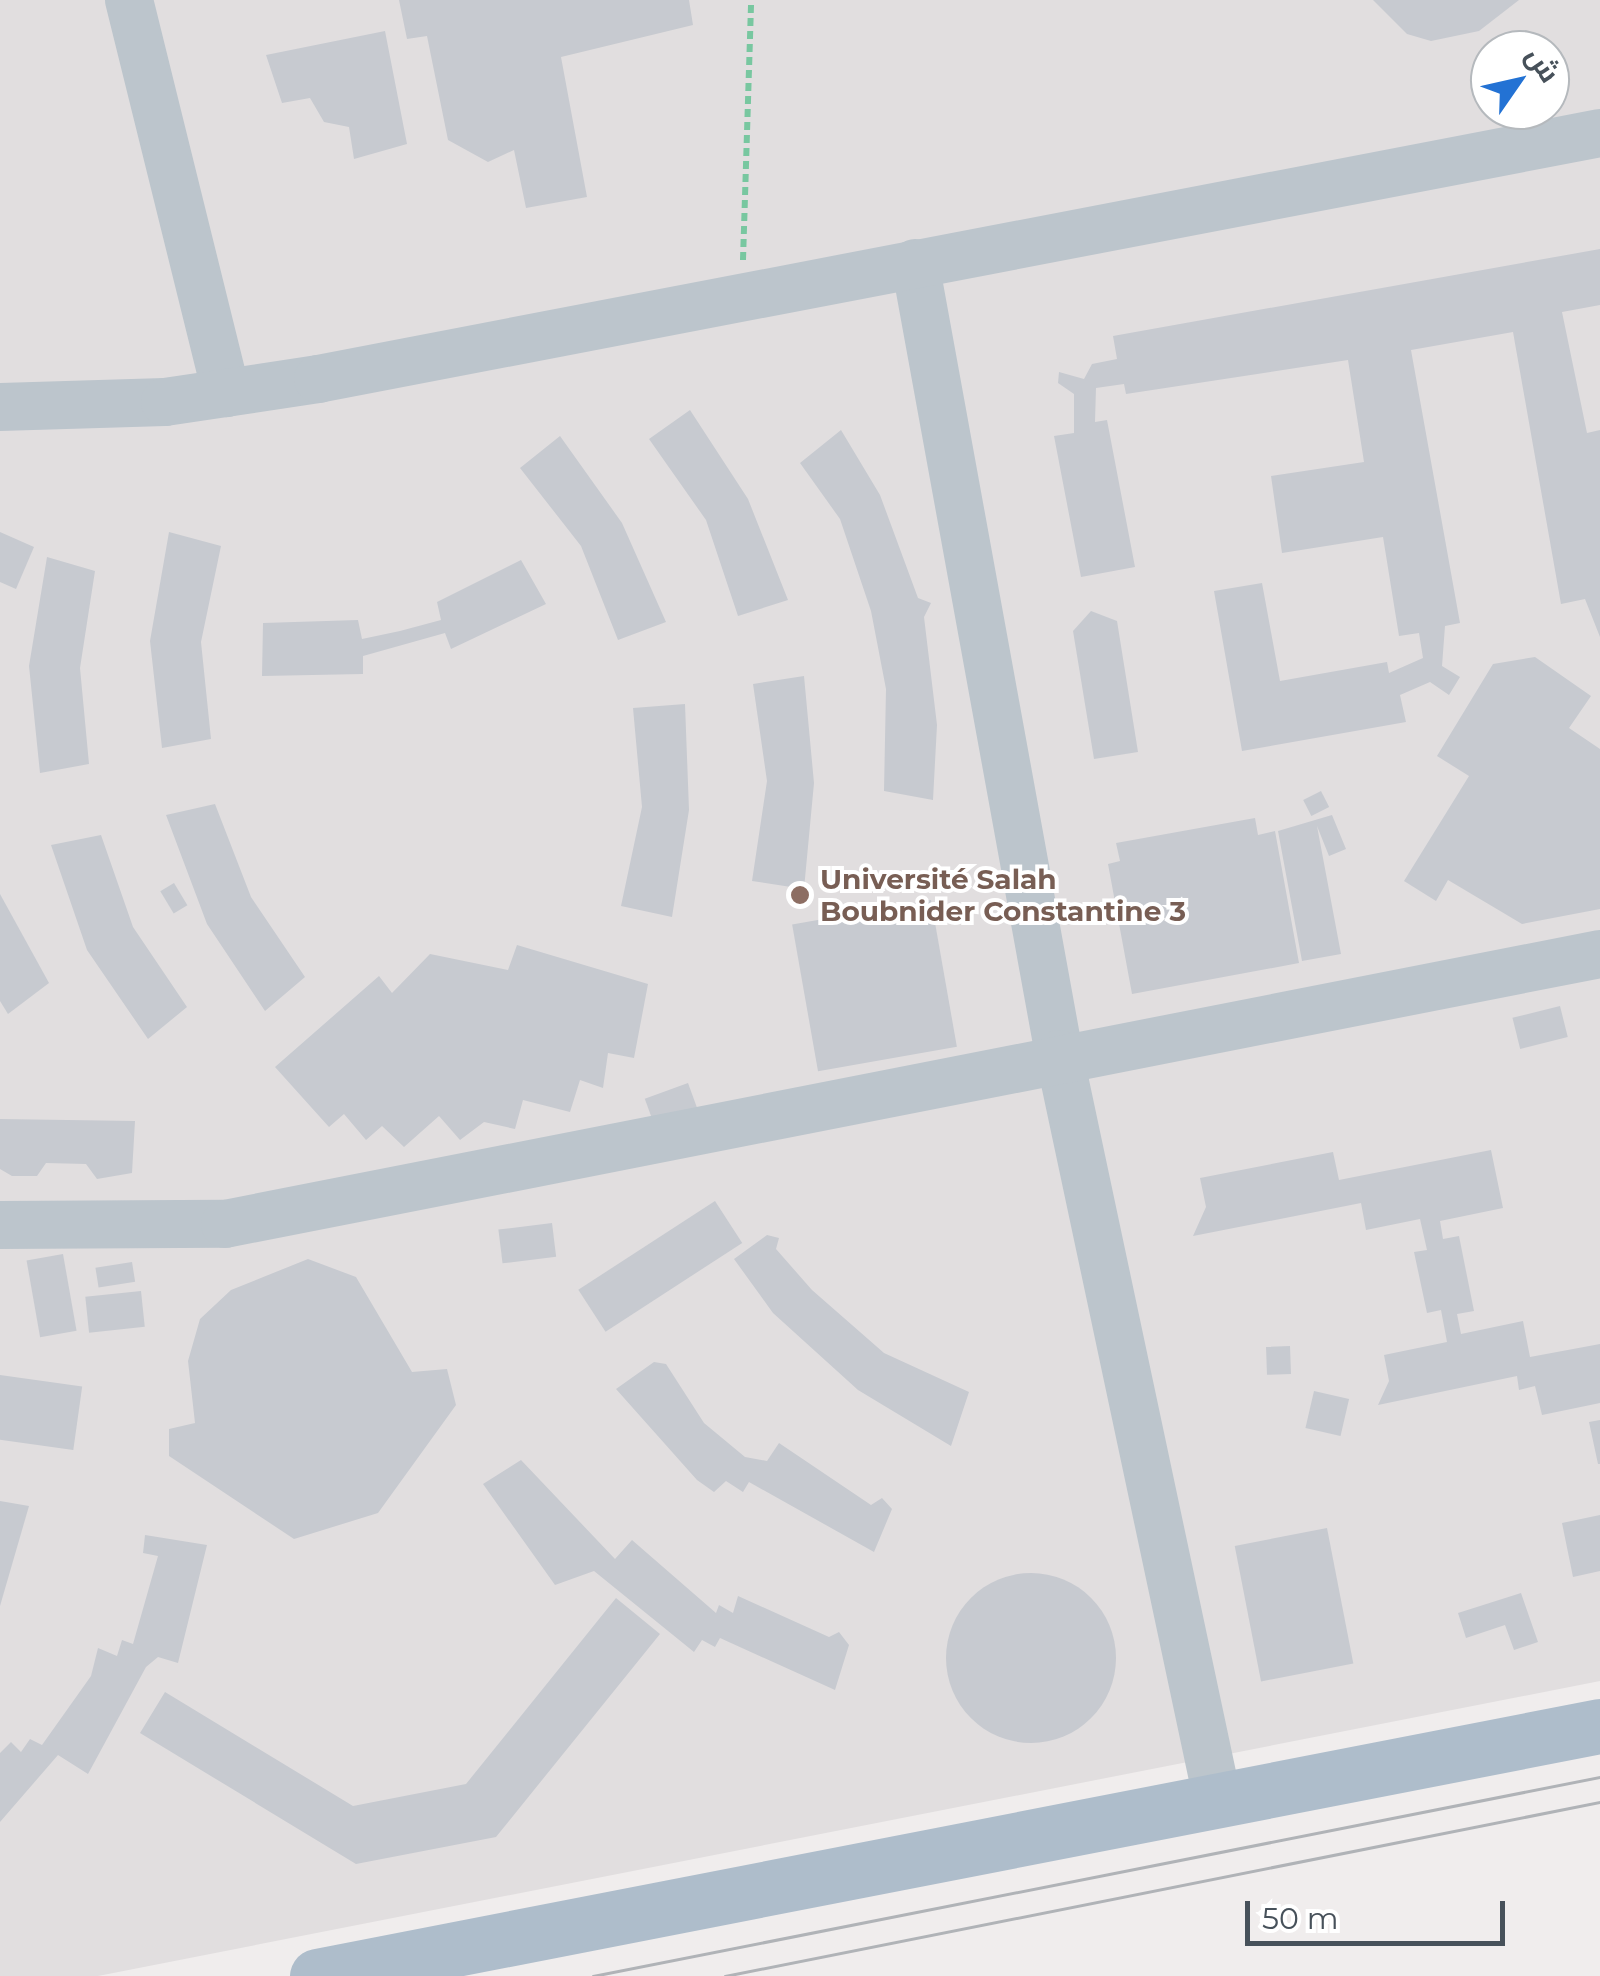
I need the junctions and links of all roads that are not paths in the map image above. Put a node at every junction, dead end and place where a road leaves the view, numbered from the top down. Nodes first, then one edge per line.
1 (129, 0) edge
2 (1600, 133) edge
3 (914, 263) junction
4 (226, 393) junction
5 (0, 407) edge
6 (1600, 954) edge
7 (1060, 1054) junction
8 (0, 1226) edge
9 (1600, 1726) edge
10 (1218, 1802) junction
11 (317, 1976) edge

1 - 4 street
2 - 3 street
3 - 4 street
3 - 7 street
4 - 5 street
6 - 7 street
7 - 8 street
7 - 10 street
9 - 10 main road
10 - 11 main road

